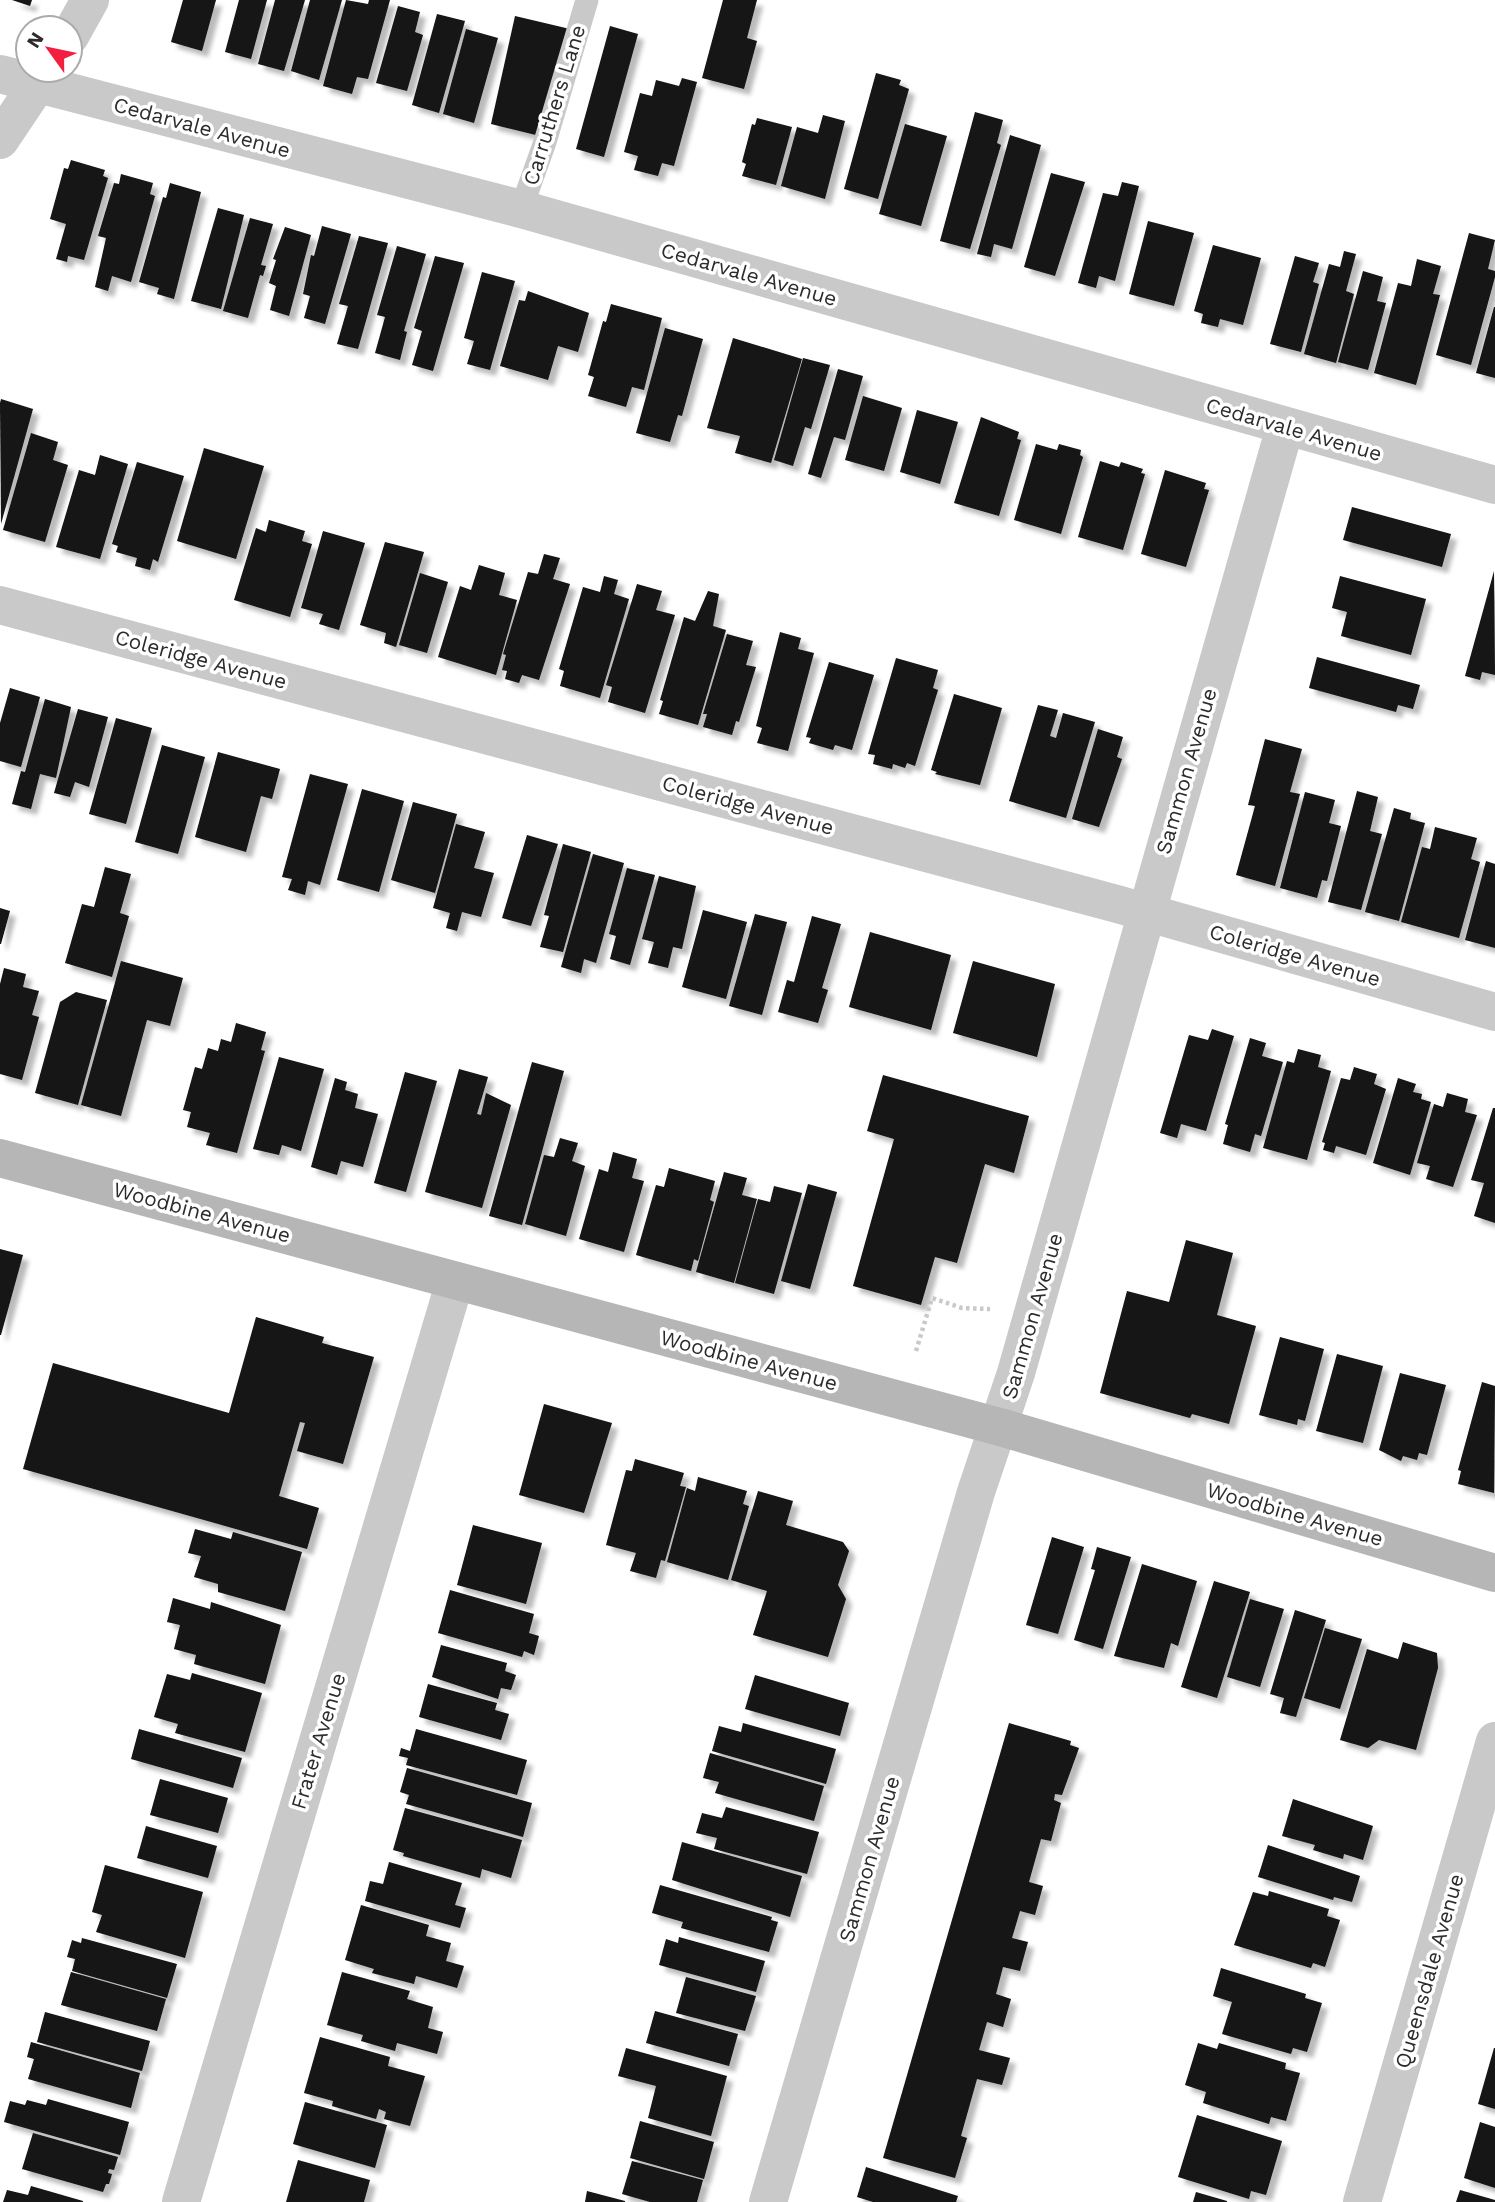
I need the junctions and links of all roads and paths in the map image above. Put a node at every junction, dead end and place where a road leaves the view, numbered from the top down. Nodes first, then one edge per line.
1 (587, 0) edge
2 (37, 84) edge
3 (67, 84) edge
4 (0, 140) edge
5 (521, 209) junction
6 (1285, 427) junction
7 (1495, 485) edge
8 (0, 605) edge
9 (1147, 912) junction
10 (1495, 1012) edge
11 (0, 1158) edge
12 (455, 1281) junction
13 (998, 1310) dead end
14 (916, 1351) dead end
15 (1000, 1427) junction
16 (1495, 1573) edge
17 (1495, 1741) edge
18 (181, 2202) edge
19 (768, 2202) edge
20 (1362, 2202) edge

1 - 5 lane, Carruthers Lane
2 - 4 street
3 - 5 street, Cedarvale Avenue
5 - 6 street, Cedarvale Avenue
6 - 7 street, Cedarvale Avenue
6 - 9 street, Sammon Avenue
8 - 9 street, Coleridge Avenue
9 - 10 street, Coleridge Avenue
9 - 15 street, Sammon Avenue
11 - 12 main road, Woodbine Avenue
12 - 15 main road, Woodbine Avenue
12 - 18 street, Frater Avenue
13 - 14 path
15 - 16 main road, Woodbine Avenue
15 - 19 street, Sammon Avenue
17 - 20 street, Queensdale Avenue

